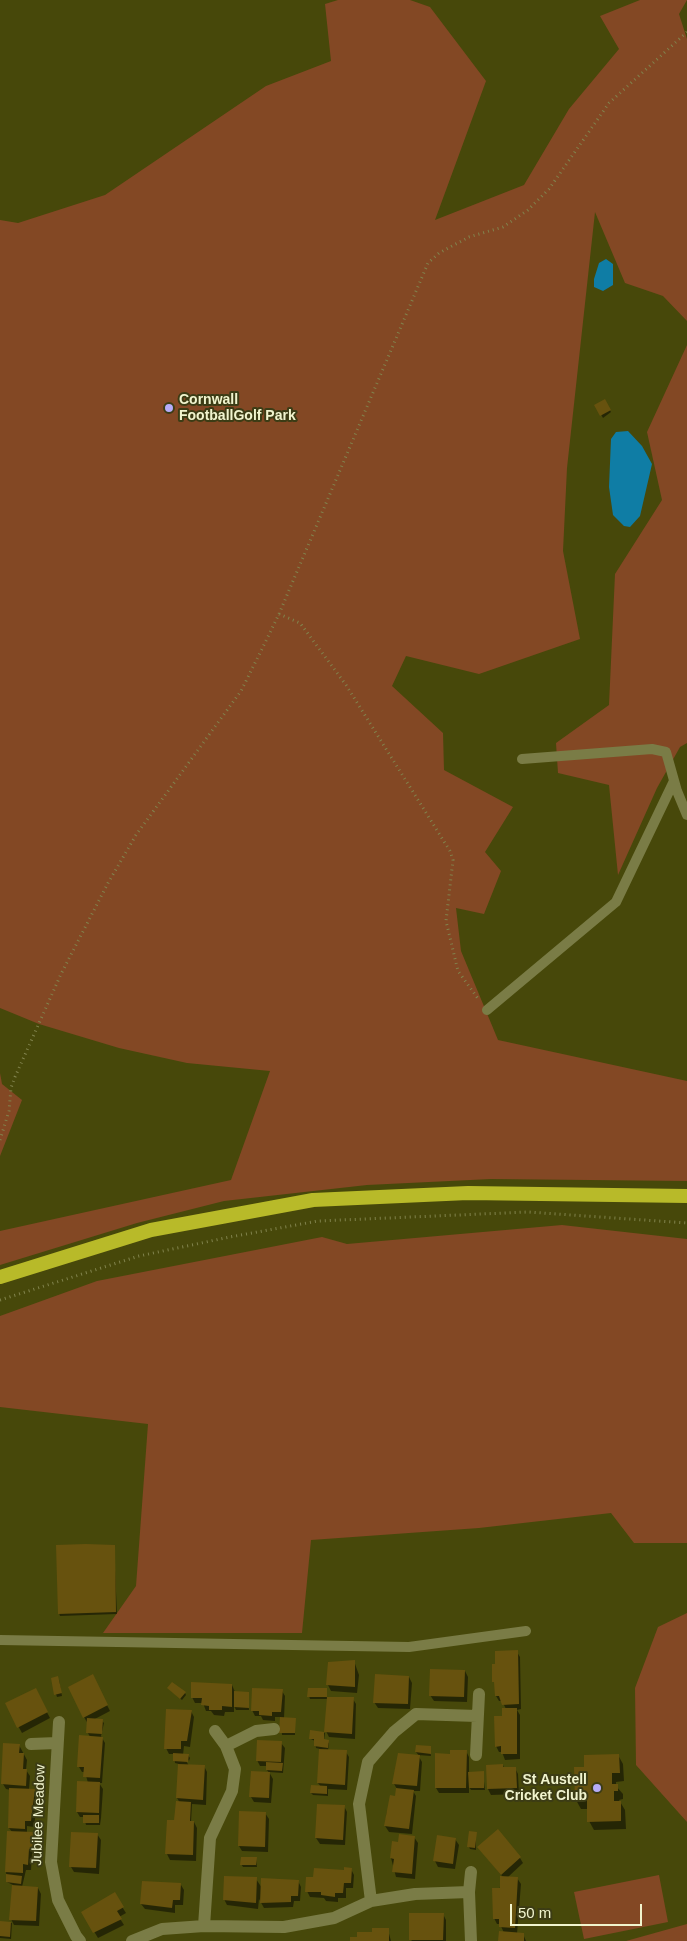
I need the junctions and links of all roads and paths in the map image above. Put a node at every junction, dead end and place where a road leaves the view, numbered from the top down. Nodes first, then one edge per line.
1 (687, 32) edge
2 (279, 614) junction
3 (522, 759) dead end
4 (674, 781) junction
5 (687, 815) edge
6 (487, 1010) joint
7 (0, 1140) edge
8 (687, 1196) edge
9 (687, 1223) edge
10 (0, 1277) edge
11 (0, 1300) edge
12 (526, 1632) dead end
13 (0, 1640) edge
14 (479, 1694) dead end
15 (477, 1716) junction
16 (59, 1722) dead end
17 (274, 1729) dead end
18 (214, 1731) dead end
19 (56, 1743) junction
20 (32, 1744) dead end
21 (226, 1746) junction
22 (476, 1755) dead end
23 (471, 1872) dead end
24 (469, 1892) junction
25 (371, 1901) junction
26 (204, 1926) junction
27 (80, 1941) edge
28 (132, 1941) edge
29 (471, 1941) edge

1 - 2 path
2 - 6 path
2 - 7 path
3 - 4 lane
4 - 5 lane
4 - 6 lane
8 - 10 highway
9 - 11 path
12 - 13 lane
14 - 15 street
15 - 22 street
15 - 25 street
16 - 19 street, Jubilee Meadow
17 - 21 street
18 - 21 street
19 - 20 street, Jubilee Meadow
19 - 27 street, Jubilee Meadow
21 - 26 street
23 - 24 street
24 - 25 street
24 - 29 street
25 - 26 street
26 - 28 street

